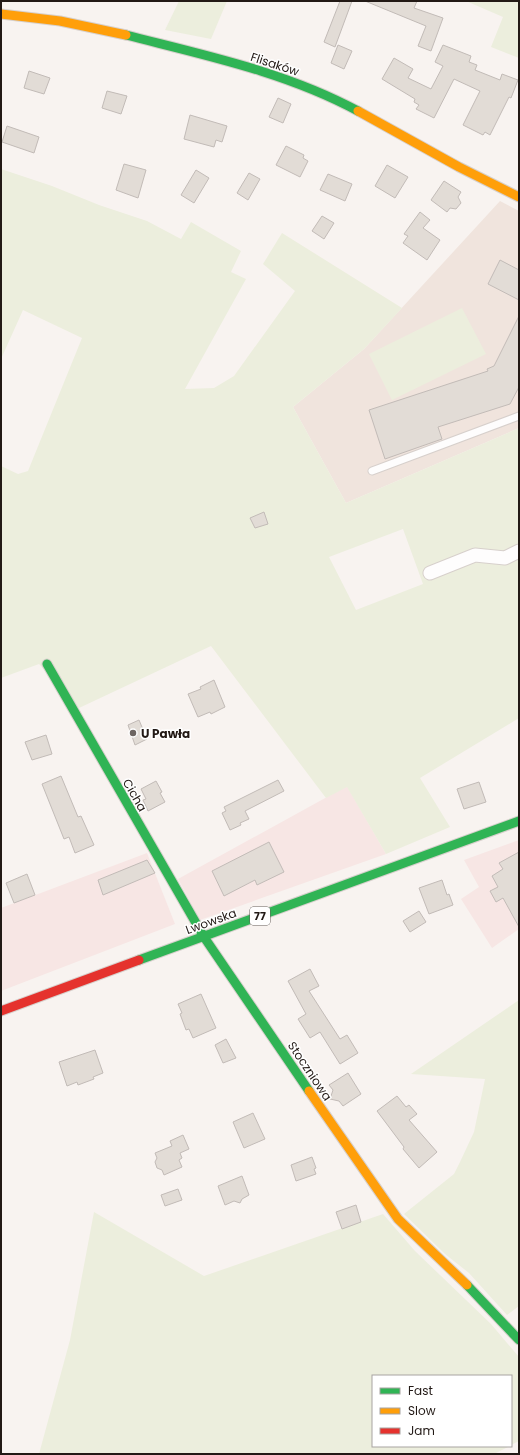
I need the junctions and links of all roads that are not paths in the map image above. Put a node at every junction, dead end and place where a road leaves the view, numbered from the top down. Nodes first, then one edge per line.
1 (1, 14) edge
2 (519, 197) edge
3 (519, 416) edge
4 (372, 470) dead end
5 (519, 551) edge
6 (430, 573) dead end
7 (46, 664) dead end
8 (519, 821) edge
9 (204, 937) junction
10 (1, 1011) edge
11 (519, 1340) edge

1 - 2 street, Flisaków
3 - 4 lane
5 - 6 street
7 - 9 street, Cicha
8 - 9 street, Lwowska / 77
9 - 10 street, Lwowska / 77
9 - 11 street, Stoczniowa

